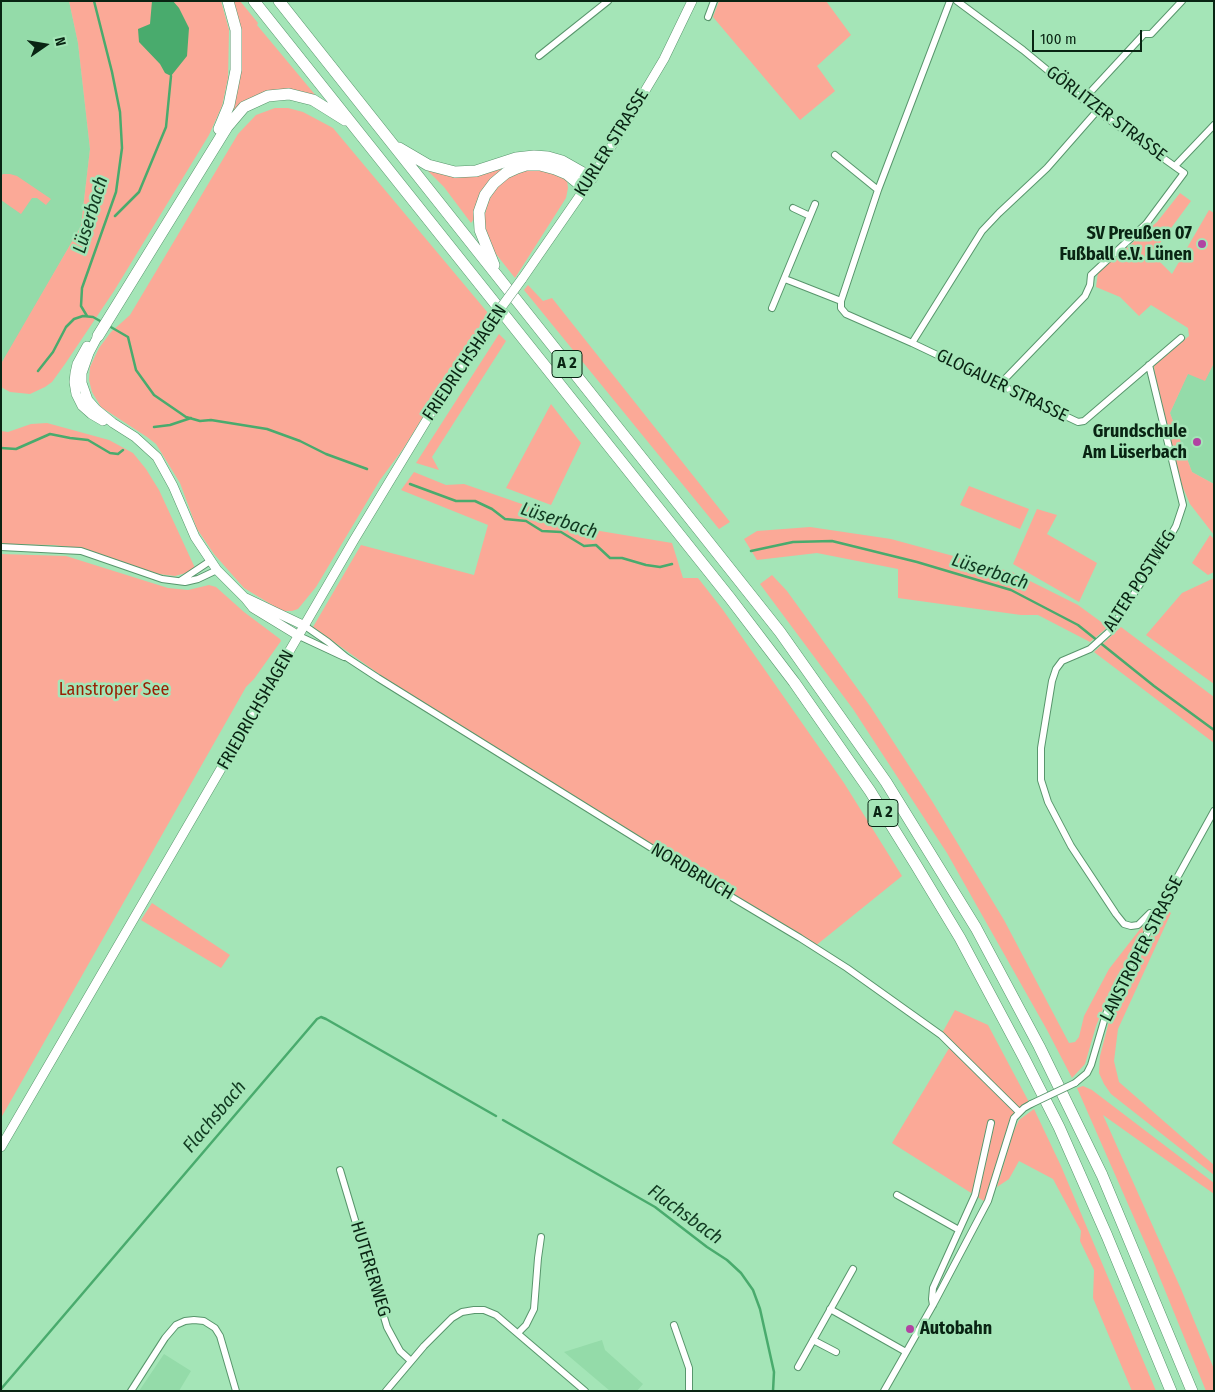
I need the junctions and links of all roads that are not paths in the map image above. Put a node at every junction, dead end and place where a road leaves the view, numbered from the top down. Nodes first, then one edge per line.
1 (228, 1) edge
2 (254, 1) edge
3 (278, 1) edge
4 (608, 1) edge
5 (692, 1) edge
6 (714, 1) edge
7 (950, 1) edge
8 (957, 1) edge
9 (1182, 1) edge
10 (708, 17) dead end
11 (539, 56) dead end
12 (1083, 100) junction
13 (1097, 111) junction
14 (353, 125) junction
15 (1214, 125) edge
16 (392, 143) junction
17 (836, 155) dead end
18 (1175, 166) junction
19 (592, 178) junction
20 (584, 188) junction
21 (878, 190) junction
22 (815, 204) dead end
23 (793, 208) dead end
24 (810, 216) junction
25 (522, 279) joint
26 (785, 279) junction
27 (502, 282) junction
28 (841, 301) junction
29 (113, 308) junction
30 (772, 308) dead end
31 (96, 334) joint
32 (1181, 338) dead end
33 (912, 343) junction
34 (1149, 365) junction
35 (1000, 384) junction
36 (1, 547) edge
37 (210, 561) junction
38 (217, 570) junction
39 (180, 581) junction
40 (245, 598) junction
41 (305, 626) junction
42 (299, 636) junction
43 (346, 657) junction
44 (1214, 811) edge
45 (1157, 914) junction
46 (1019, 1112) junction
47 (991, 1123) dead end
48 (1, 1147) edge
49 (340, 1170) dead end
50 (897, 1195) dead end
51 (960, 1230) junction
52 (541, 1237) dead end
53 (853, 1270) dead end
54 (933, 1305) junction
55 (830, 1310) junction
56 (674, 1325) dead end
57 (518, 1333) junction
58 (814, 1340) junction
59 (836, 1352) dead end
60 (906, 1352) junction
61 (411, 1361) junction
62 (798, 1367) dead end
63 (131, 1391) edge
64 (236, 1391) edge
65 (386, 1391) edge
66 (585, 1391) edge
67 (690, 1391) edge
68 (884, 1391) edge
69 (1171, 1391) edge
70 (1192, 1391) edge

1 - 29 highway
2 - 14 highway, A 2
3 - 16 highway, A 2
4 - 11 street
5 - 19 main road, KURLER STRASSE
6 - 10 street
7 - 21 street
8 - 12 street, GÖRLITZER STRASSE
9 - 12 street
12 - 13 street, GÖRLITZER STRASSE
13 - 18 street, GÖRLITZER STRASSE
13 - 33 street
14 - 29 highway
14 - 69 highway, A 2
15 - 18 street
16 - 19 highway
16 - 27 highway, A 2
17 - 21 street
18 - 35 street, GÖRLITZER STRASSE
19 - 20 main road, KURLER STRASSE
20 - 25 main road, KURLER STRASSE
20 - 27 highway
21 - 28 street
22 - 24 street
23 - 24 street
24 - 26 street
25 - 41 main road, FRIEDRICHSHAGEN, bridge
26 - 28 street
26 - 30 street
27 - 70 highway, A 2
28 - 33 street, GLOGAUER STRASSE
29 - 31 highway
31 - 37 main road
32 - 34 street, GLOGAUER STRASSE
33 - 35 street, GLOGAUER STRASSE
34 - 35 street, GLOGAUER STRASSE
34 - 45 street, ALTER POSTWEG
36 - 39 street
37 - 38 main road
37 - 39 street
38 - 39 street
38 - 40 main road
40 - 41 main road
40 - 42 main road
41 - 42 main road, FRIEDRICHSHAGEN
41 - 43 street, NORDBRUCH
42 - 43 street, NORDBRUCH
42 - 48 main road, FRIEDRICHSHAGEN
43 - 46 street, NORDBRUCH
44 - 45 street, LANSTROPER STRASSE
45 - 46 street, LANSTROPER STRASSE, bridge
46 - 54 street
47 - 51 street
49 - 61 street, HUTERERWEG
50 - 51 street
51 - 54 street
52 - 57 street
53 - 55 street
54 - 60 street
55 - 58 street
55 - 60 street
56 - 67 street
57 - 61 street
57 - 66 street
58 - 59 street
58 - 62 street
60 - 68 street
61 - 65 street
63 - 64 street

